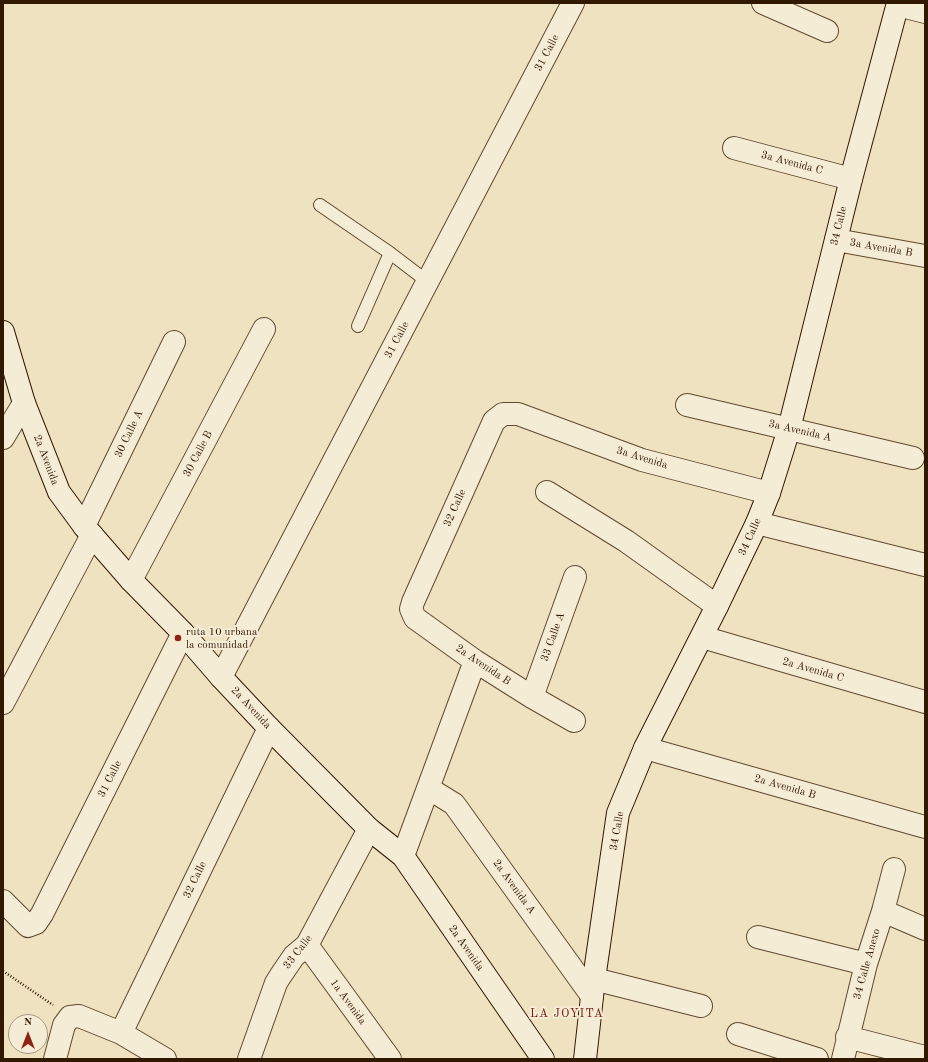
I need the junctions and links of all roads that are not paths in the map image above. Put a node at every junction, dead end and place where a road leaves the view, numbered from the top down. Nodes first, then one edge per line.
1 (573, 3) edge
2 (763, 3) edge
3 (898, 4) edge
4 (925, 12) edge
5 (827, 31) dead end
6 (734, 148) dead end
7 (851, 179) junction
8 (320, 205) dead end
9 (836, 240) junction
10 (390, 253) junction
11 (925, 256) edge
12 (428, 282) junction
13 (358, 326) dead end
14 (264, 329) dead end
15 (3, 332) edge
16 (174, 342) dead end
17 (24, 403) junction
18 (687, 405) dead end
19 (518, 414) joint
20 (789, 429) junction
21 (3, 438) edge
22 (913, 458) dead end
23 (547, 492) dead end
24 (769, 493) junction
25 (757, 523) junction
26 (88, 530) junction
27 (925, 565) edge
28 (575, 577) dead end
29 (131, 580) junction
30 (717, 606) junction
31 (415, 618) joint
32 (184, 633) junction
33 (702, 638) junction
34 (475, 661) junction
35 (221, 677) junction
36 (532, 697) junction
37 (925, 702) edge
38 (3, 703) edge
39 (574, 721) dead end
40 (269, 728) junction
41 (645, 748) junction
42 (428, 788) junction
43 (925, 827) edge
44 (369, 829) junction
45 (403, 856) junction
46 (894, 869) dead end
47 (3, 901) edge
48 (883, 911) junction
49 (925, 928) edge
50 (758, 937) dead end
51 (307, 945) junction
52 (866, 964) junction
53 (593, 987) junction
54 (701, 1006) dead end
55 (121, 1033) junction
56 (738, 1034) dead end
57 (847, 1037) junction
58 (583, 1055) edge
59 (925, 1057) edge
60 (55, 1059) edge
61 (165, 1059) edge
62 (249, 1059) edge
63 (390, 1059) edge
64 (543, 1059) edge
65 (817, 1059) edge
66 (843, 1059) edge

1 - 12 street, 31 Calle
2 - 5 street
3 - 4 street
3 - 7 street, 34 Calle
6 - 7 street, 3a Avenida C
7 - 9 street, 34 Calle
8 - 10 lane
9 - 11 street, 3a Avenida B
9 - 20 street, 34 Calle
10 - 12 lane
10 - 13 lane
12 - 35 street, 31 Calle
14 - 29 street, 30 Calle B
15 - 17 street, 2a Avenida
16 - 26 street, 30 Calle A
17 - 21 street
17 - 26 street, 2a Avenida
18 - 20 street, 3a Avenida A
19 - 24 street, 3a Avenida
19 - 31 street, 32 Calle
20 - 22 street, 3a Avenida A
20 - 24 street, 34 Calle
23 - 30 street
24 - 25 street, 34 Calle
25 - 27 street
25 - 30 street, 34 Calle
26 - 29 street, 2a Avenida
26 - 38 street, 30 Calle A
28 - 36 street, 33 Calle A
29 - 32 street, 2a Avenida
30 - 33 street, 34 Calle
31 - 34 street, 2a Avenida B
32 - 35 street, 2a Avenida
32 - 47 street, 31 Calle
33 - 37 street, 2a Avenida C
33 - 41 street, 34 Calle
34 - 36 street, 2a Avenida B
34 - 42 street
35 - 40 street, 2a Avenida
36 - 39 street, 2a Avenida B
40 - 44 street, 2a Avenida
40 - 55 street, 32 Calle
41 - 43 street, 2a Avenida B
41 - 53 street, 34 Calle
42 - 45 street
42 - 53 street, 2a Avenida A
44 - 45 street, 2a Avenida
44 - 51 street, 33 Calle
45 - 64 street, 2a Avenida
46 - 48 street, 34 Calle Anexo
48 - 49 street
48 - 52 street, 34 Calle Anexo
50 - 52 street
51 - 62 street, 33 Calle
51 - 63 street, 1a Avenida
52 - 57 street, 34 Calle Anexo
53 - 54 street
53 - 58 street, 34 Calle
55 - 60 street
55 - 61 street
56 - 65 street
57 - 59 street
57 - 66 street, 34 Calle Anexo

